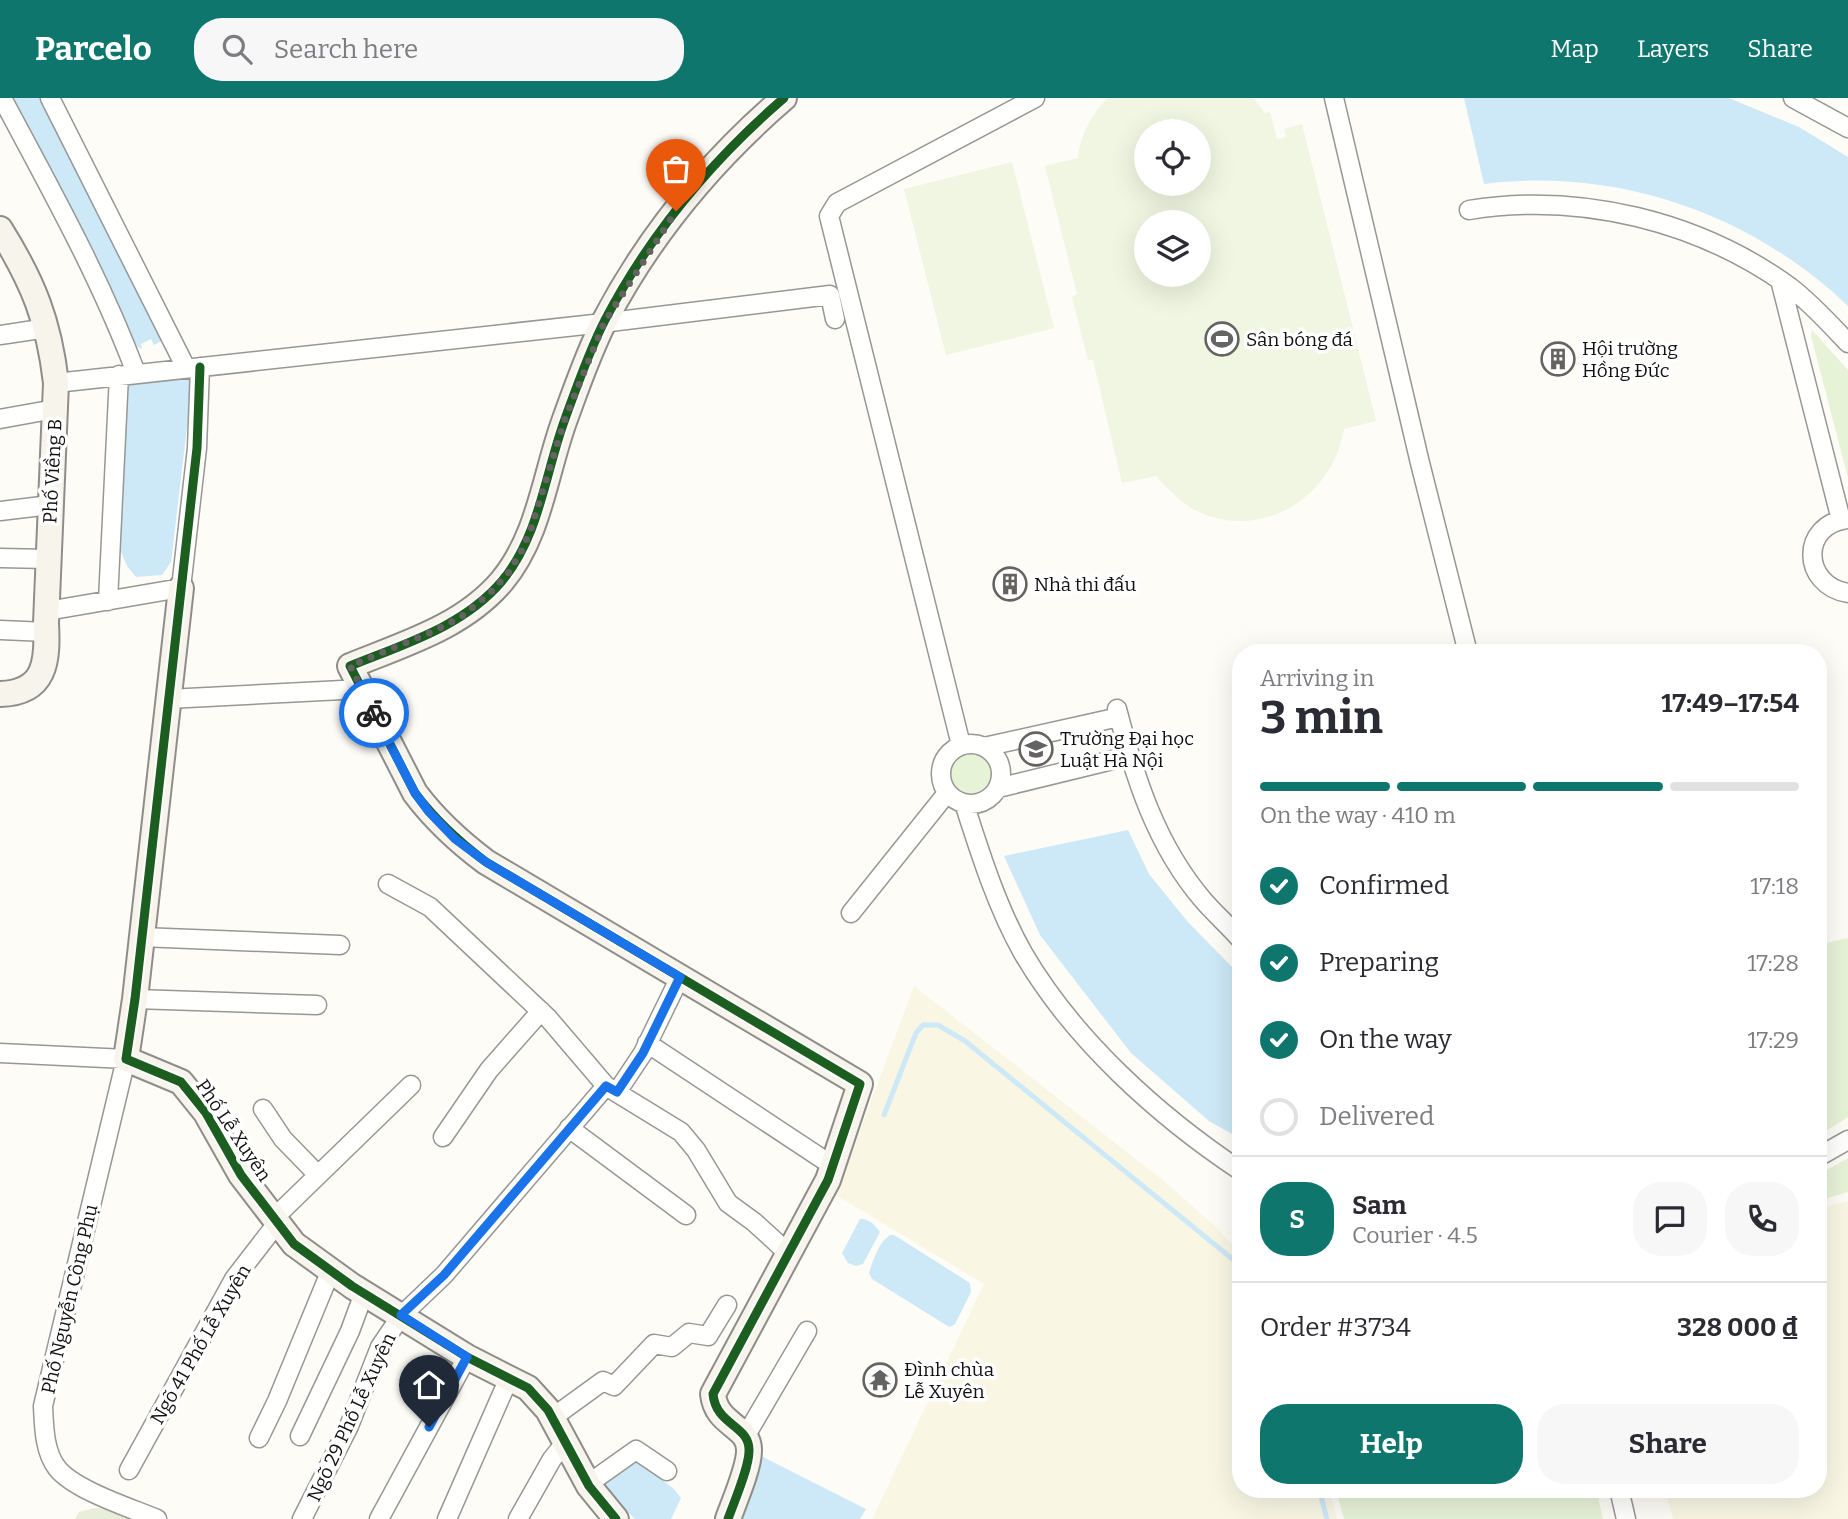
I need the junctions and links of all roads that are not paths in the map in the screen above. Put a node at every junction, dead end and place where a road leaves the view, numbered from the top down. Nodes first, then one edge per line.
1 (2, 98) edge
2 (50, 98) edge
3 (784, 98) edge
4 (1035, 98) edge
5 (1334, 98) edge
6 (1793, 98) edge
7 (1848, 128) edge
8 (1469, 210) dead end
9 (0, 229) edge
10 (1780, 280) junction
11 (835, 319) dead end
12 (604, 323) junction
13 (47, 328) junction
14 (0, 335) edge
15 (1848, 343) edge
16 (193, 368) junction
17 (127, 374) junction
18 (56, 383) junction
19 (55, 409) junction
20 (0, 419) edge
21 (50, 505) junction
22 (0, 511) edge
23 (1845, 520) edge
24 (0, 558) edge
25 (48, 559) junction
26 (181, 588) junction
27 (1848, 593) edge
28 (107, 601) junction
29 (47, 622) junction
30 (0, 630) edge
31 (1466, 644) edge
32 (362, 689) junction
33 (0, 694) edge
34 (168, 699) junction
35 (961, 745) junction
36 (984, 747) junction
37 (1129, 756) junction
38 (998, 788) junction
39 (947, 793) junction
40 (964, 803) junction
41 (388, 884) dead end
42 (851, 913) dead end
43 (1232, 931) edge
44 (141, 937) junction
45 (340, 945) dead end
46 (680, 977) junction
47 (135, 999) junction
48 (317, 1005) dead end
49 (541, 1011) junction
50 (647, 1043) junction
51 (0, 1053) edge
52 (126, 1059) junction
53 (411, 1085) dead end
54 (611, 1089) junction
55 (263, 1109) dead end
56 (569, 1128) junction
57 (443, 1137) dead end
58 (1848, 1140) edge
59 (1827, 1152) edge
60 (1232, 1165) edge
61 (833, 1166) junction
62 (317, 1175) junction
63 (686, 1215) dead end
64 (276, 1220) junction
65 (788, 1253) junction
66 (331, 1270) junction
67 (363, 1293) junction
68 (727, 1305) dead end
69 (401, 1315) junction
70 (807, 1331) dead end
71 (467, 1357) junction
72 (509, 1378) junction
73 (552, 1418) junction
74 (300, 1436) dead end
75 (745, 1437) junction
76 (259, 1438) dead end
77 (565, 1443) junction
78 (130, 1470) dead end
79 (667, 1471) dead end
80 (588, 1484) junction
81 (1621, 1498) edge
82 (157, 1519) edge
83 (302, 1519) edge
84 (379, 1519) edge
85 (447, 1519) edge
86 (518, 1519) edge
87 (616, 1519) edge
88 (728, 1519) edge
89 (1626, 1519) edge

1 - 17 street
2 - 16 street
3 - 12 street
4 - 35 street
5 - 31 street
6 - 7 street
8 - 10 street
9 - 13 street, Phố Viềng B
10 - 15 street
10 - 23 street
11 - 12 street
12 - 16 street
12 - 32 street
13 - 14 street
13 - 18 street, Phố Viềng B
16 - 17 street
16 - 26 street
17 - 18 street
17 - 28 street
18 - 19 street, Phố Viềng B
19 - 20 street
19 - 21 street, Phố Viềng B
21 - 22 street
21 - 25 street, Phố Viềng B
23 - 27 street
24 - 25 street
25 - 29 street, Phố Viềng B
26 - 28 street
26 - 34 street
28 - 29 street
29 - 30 street
29 - 33 street, Phố Viềng B
32 - 34 street
32 - 46 street
34 - 44 street
35 - 36 street
35 - 39 street
36 - 37 street
36 - 38 street
37 - 38 street
37 - 43 street
38 - 40 street
39 - 40 street
39 - 42 street
40 - 60 street
41 - 49 street
44 - 45 street
44 - 47 street
46 - 50 street, Ngõ 29 Phố Lễ Xuyên
46 - 61 street
47 - 48 street
47 - 52 street
49 - 54 street
49 - 57 street
50 - 54 street, Ngõ 29 Phố Lễ Xuyên
50 - 61 street
51 - 52 street
52 - 64 street, Phố Lễ Xuyên
52 - 82 street, Phố Nguyễn Công Phụ
53 - 62 street, Ngõ 41 Phố Lễ Xuyên
54 - 56 street, Ngõ 29 Phố Lễ Xuyên
54 - 65 street
55 - 62 street
56 - 63 street
56 - 69 street, Ngõ 29 Phố Lễ Xuyên
58 - 59 street
61 - 65 street
62 - 64 street, Ngõ 41 Phố Lễ Xuyên
64 - 66 street, Phố Lễ Xuyên
64 - 78 street, Ngõ 41 Phố Lễ Xuyên
65 - 75 street
66 - 67 street, Phố Lễ Xuyên
66 - 76 street
67 - 69 street, Phố Lễ Xuyên
67 - 74 street
68 - 73 street
69 - 71 street, Phố Lễ Xuyên
69 - 83 street, Ngõ 29 Phố Lễ Xuyên
70 - 75 street
71 - 72 street, Phố Lễ Xuyên
71 - 84 street
72 - 73 street, Phố Lễ Xuyên
72 - 85 street
73 - 77 street, Phố Lễ Xuyên
75 - 88 street
77 - 80 street, Phố Lễ Xuyên
77 - 86 street
79 - 80 street
80 - 87 street, Phố Lễ Xuyên
81 - 89 street

